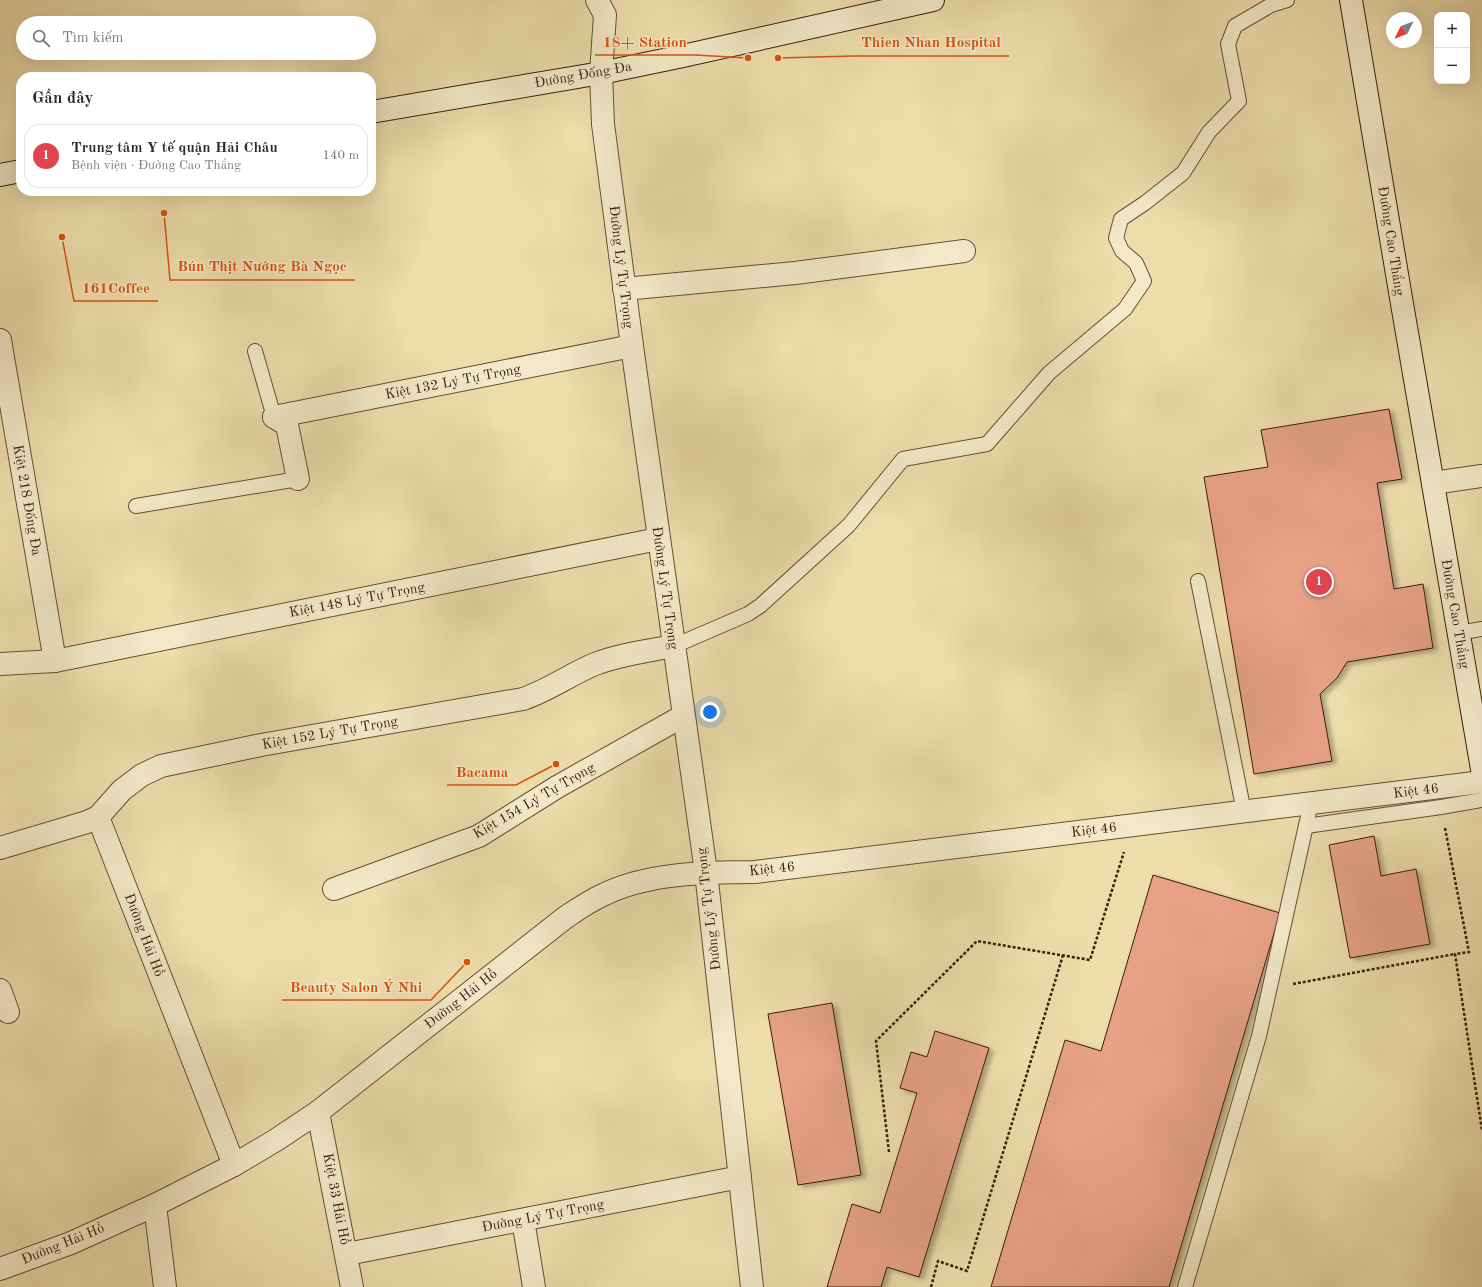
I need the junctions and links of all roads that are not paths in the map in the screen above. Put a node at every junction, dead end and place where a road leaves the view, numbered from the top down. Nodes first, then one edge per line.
1 (597, 0) edge
2 (933, 0) edge
3 (1287, 0) edge
4 (1351, 0) edge
5 (601, 72) junction
6 (376, 111) edge
7 (16, 172) edge
8 (0, 175) edge
9 (964, 251) dead end
10 (624, 289) junction
11 (0, 340) edge
12 (632, 346) junction
13 (255, 351) dead end
14 (274, 417) junction
15 (1482, 476) edge
16 (298, 479) joint
17 (1433, 482) junction
18 (136, 506) dead end
19 (658, 539) junction
20 (1198, 581) dead end
21 (1482, 629) edge
22 (1458, 633) junction
23 (674, 646) junction
24 (55, 661) junction
25 (0, 664) edge
26 (683, 716) junction
27 (1482, 769) edge
28 (1482, 782) edge
29 (1482, 800) edge
30 (1311, 803) junction
31 (1244, 812) junction
32 (98, 817) junction
33 (1306, 826) junction
34 (0, 848) edge
35 (706, 872) junction
36 (334, 889) dead end
37 (0, 990) edge
38 (8, 1012) dead end
39 (318, 1112) junction
40 (234, 1165) junction
41 (740, 1177) junction
42 (155, 1205) junction
43 (523, 1220) junction
44 (347, 1254) junction
45 (0, 1269) edge
46 (165, 1287) edge
47 (352, 1287) edge
48 (534, 1287) edge
49 (752, 1287) edge
50 (1185, 1287) edge

1 - 5 street, Đường Lý Tự Trọng
2 - 5 street, Đường Đống Đa
3 - 23 lane
4 - 17 street, Đường Cao Thắng
5 - 6 street, Đường Đống Đa
5 - 10 street, Đường Lý Tự Trọng
7 - 8 street
9 - 10 street
10 - 12 street, Đường Lý Tự Trọng
11 - 24 street, Kiệt 218 Đống Đa
12 - 14 street, Kiệt 132 Lý Tự Trọng
12 - 19 street, Đường Lý Tự Trọng
13 - 14 lane
14 - 16 street
15 - 17 street
16 - 18 lane
17 - 22 street, Đường Cao Thắng
19 - 23 street, Đường Lý Tự Trọng
19 - 24 street, Kiệt 148 Lý Tự Trọng
20 - 31 lane
21 - 22 lane
22 - 27 street, Đường Cao Thắng
23 - 26 street, Đường Lý Tự Trọng
23 - 32 street, Kiệt 152 Lý Tự Trọng
24 - 25 street, Kiệt 148 Lý Tự Trọng
26 - 35 street, Đường Lý Tự Trọng
26 - 36 street, Kiệt 154 Lý Tự Trọng
28 - 30 street, Kiệt 46
29 - 33 lane
30 - 31 street, Kiệt 46
30 - 33 lane
31 - 35 street, Kiệt 46
32 - 34 street, Kiệt 152 Lý Tự Trọng
32 - 40 street, Đường Hải Hồ
33 - 50 lane
35 - 39 street, Đường Hải Hồ
35 - 41 street, Đường Lý Tự Trọng
37 - 38 street
39 - 40 street, Đường Hải Hồ
39 - 44 street, Kiệt 33 Hải Hồ
40 - 42 street, Đường Hải Hồ
41 - 43 street, Đường Lý Tự Trọng
41 - 49 street, Đường Lý Tự Trọng
42 - 45 street, Đường Hải Hồ
42 - 46 street
43 - 44 street, Đường Lý Tự Trọng
43 - 48 street
44 - 47 street, Kiệt 33 Hải Hồ

